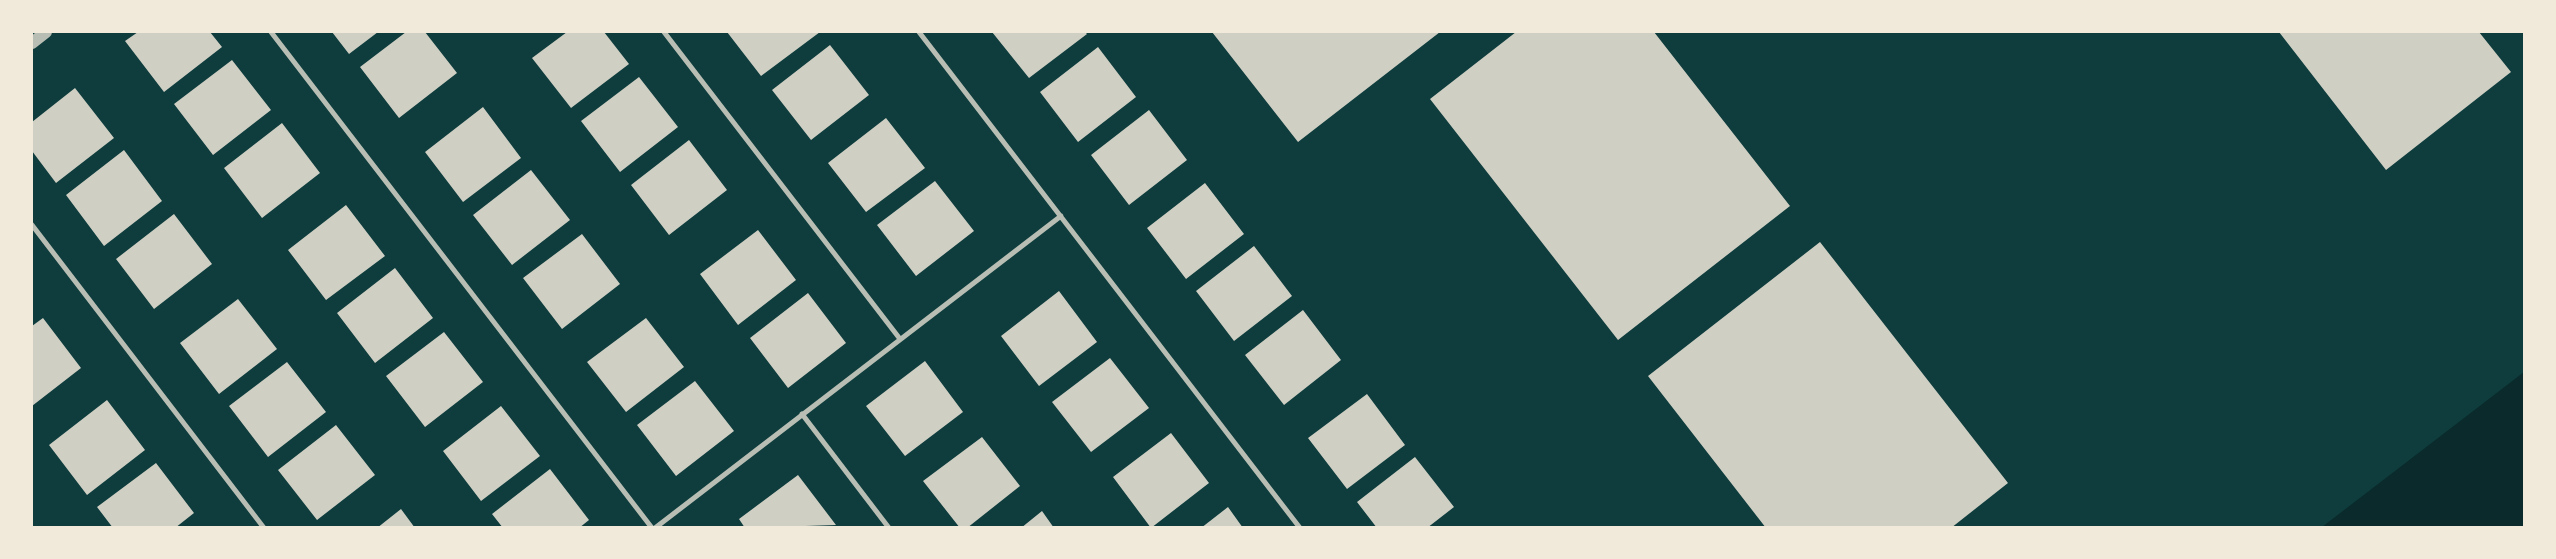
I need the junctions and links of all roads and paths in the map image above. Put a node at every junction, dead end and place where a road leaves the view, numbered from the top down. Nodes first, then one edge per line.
1 (46, 32) edge
2 (271, 32) edge
3 (664, 32) edge
4 (919, 32) edge
5 (32, 43) edge
6 (1061, 216) junction
7 (32, 225) edge
8 (900, 339) junction
9 (802, 414) junction
10 (264, 527) edge
11 (654, 527) edge
12 (889, 527) edge
13 (1300, 527) edge

1 - 5 street
2 - 11 lane
3 - 8 lane
4 - 6 lane
6 - 8 lane
6 - 13 lane
7 - 10 lane
8 - 9 lane
9 - 11 lane
9 - 12 lane

